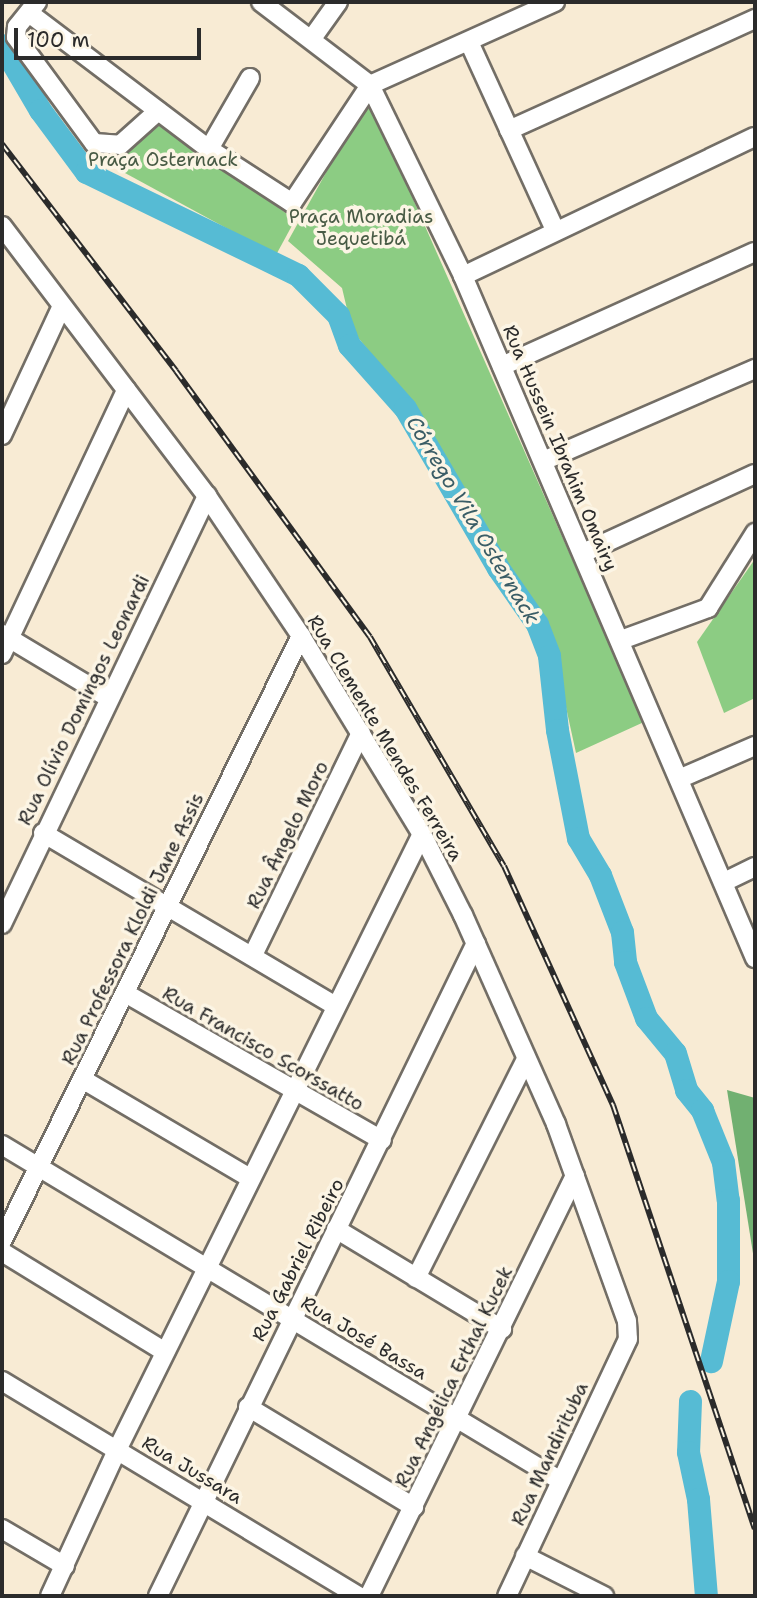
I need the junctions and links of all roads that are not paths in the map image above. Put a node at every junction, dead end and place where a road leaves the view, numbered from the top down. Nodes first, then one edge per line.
1 (261, 2) edge
2 (338, 2) edge
3 (555, 2) edge
4 (33, 7) edge
5 (755, 19) edge
6 (313, 37) junction
7 (469, 42) junction
8 (250, 78) dead end
9 (370, 86) junction
10 (158, 111) junction
11 (509, 130) junction
12 (755, 136) edge
13 (209, 149) junction
14 (2, 226) edge
15 (555, 230) junction
16 (755, 252) edge
17 (463, 276) junction
18 (62, 306) junction
19 (502, 366) junction
20 (755, 369) edge
21 (126, 390) junction
22 (2, 435) edge
23 (543, 461) junction
24 (755, 474) edge
25 (207, 496) junction
26 (755, 533) edge
27 (583, 553) junction
28 (301, 636) junction
29 (621, 640) junction
30 (4, 642) edge
31 (109, 698) junction
32 (361, 733) junction
33 (755, 746) edge
34 (681, 778) junction
35 (43, 833) junction
36 (422, 834) junction
37 (755, 867) edge
38 (724, 882) junction
39 (169, 904) junction
40 (3, 919) edge
41 (475, 943) junction
42 (253, 955) junction
43 (755, 958) edge
44 (125, 993) junction
45 (335, 1006) junction
46 (526, 1059) junction
47 (82, 1080) junction
48 (294, 1094) junction
49 (382, 1140) junction
50 (2, 1144) edge
51 (39, 1166) junction
52 (575, 1176) junction
53 (250, 1178) junction
54 (336, 1229) junction
55 (2, 1241) edge
56 (2, 1252) edge
57 (209, 1267) junction
58 (416, 1279) junction
59 (291, 1318) junction
60 (502, 1329) junction
61 (628, 1330) joint
62 (165, 1352) junction
63 (2, 1381) edge
64 (248, 1407) junction
65 (458, 1419) junction
66 (117, 1450) junction
67 (561, 1481) junction
68 (203, 1502) junction
69 (414, 1507) junction
70 (2, 1529) edge
71 (525, 1556) junction
72 (65, 1566) junction
73 (50, 1596) edge
74 (158, 1596) edge
75 (359, 1596) edge
76 (369, 1596) edge
77 (507, 1596) edge
78 (604, 1596) edge

1 - 6 street, Rua Hussein Ibrahim Omairy
2 - 6 street
3 - 7 street
4 - 10 street
4 - 10 street
5 - 11 street
6 - 9 street, Rua Hussein Ibrahim Omairy
7 - 9 street
7 - 11 street
8 - 13 street
9 - 13 street
9 - 17 street, Rua Hussein Ibrahim Omairy
10 - 13 street
11 - 15 street
12 - 15 street
14 - 18 street, Rua Clemente Mendes Ferreira
15 - 17 street
16 - 19 street
17 - 19 street, Rua Hussein Ibrahim Omairy
18 - 21 street, Rua Clemente Mendes Ferreira
18 - 22 street
19 - 23 street, Rua Hussein Ibrahim Omairy
20 - 23 street
21 - 25 street, Rua Clemente Mendes Ferreira
21 - 30 street
23 - 27 street, Rua Hussein Ibrahim Omairy
24 - 27 street
25 - 28 street, Rua Clemente Mendes Ferreira
25 - 31 street, Rua Olívio Domingos Leonardi
26 - 29 street
27 - 29 street, Rua Hussein Ibrahim Omairy
28 - 32 street, Rua Clemente Mendes Ferreira
28 - 39 street, Rua Professora Kloldi Jane Assis
29 - 34 street, Rua Hussein Ibrahim Omairy
30 - 31 street
31 - 35 street, Rua Olívio Domingos Leonardi
32 - 36 street, Rua Clemente Mendes Ferreira
32 - 42 street, Rua Ângelo Moro
33 - 34 street
34 - 38 street, Rua Hussein Ibrahim Omairy
35 - 39 street
35 - 40 street, Rua Olívio Domingos Leonardi
36 - 41 street, Rua Clemente Mendes Ferreira
36 - 45 street
37 - 38 street
38 - 43 street, Rua Hussein Ibrahim Omairy
39 - 42 street
39 - 44 street, Rua Professora Kloldi Jane Assis
41 - 46 street, Rua Clemente Mendes Ferreira
41 - 49 street, Rua Gabriel Ribeiro
42 - 45 street
44 - 47 street, Rua Professora Kloldi Jane Assis
44 - 48 street, Rua Francisco Scorssatto
45 - 48 street
46 - 52 street, Rua Clemente Mendes Ferreira
46 - 58 street
47 - 51 street, Rua Professora Kloldi Jane Assis
47 - 53 street
48 - 49 street, Rua Francisco Scorssatto
48 - 53 street
49 - 54 street, Rua Gabriel Ribeiro
50 - 51 street, Rua José Bassa
51 - 55 street, Rua Professora Kloldi Jane Assis
51 - 57 street, Rua José Bassa
52 - 60 street, Rua Angélica Erthal Kucek
52 - 61 street, Rua Clemente Mendes Ferreira
53 - 57 street
54 - 58 street
54 - 59 street, Rua Gabriel Ribeiro
56 - 62 street
57 - 59 street, Rua José Bassa
57 - 62 street
58 - 60 street
59 - 64 street, Rua Gabriel Ribeiro
59 - 65 street, Rua José Bassa
60 - 65 street, Rua Angélica Erthal Kucek
61 - 67 street, Rua Mandirituba
62 - 66 street
63 - 66 street, Rua Jussara
64 - 68 street, Rua Gabriel Ribeiro
64 - 69 street
65 - 67 street, Rua José Bassa
65 - 69 street, Rua Angélica Erthal Kucek
66 - 68 street, Rua Jussara
66 - 72 street
67 - 71 street, Rua Mandirituba
68 - 74 street, Rua Gabriel Ribeiro
68 - 75 street, Rua Jussara
69 - 76 street, Rua Angélica Erthal Kucek
70 - 72 street
71 - 77 street, Rua Mandirituba
71 - 78 street
72 - 73 street

